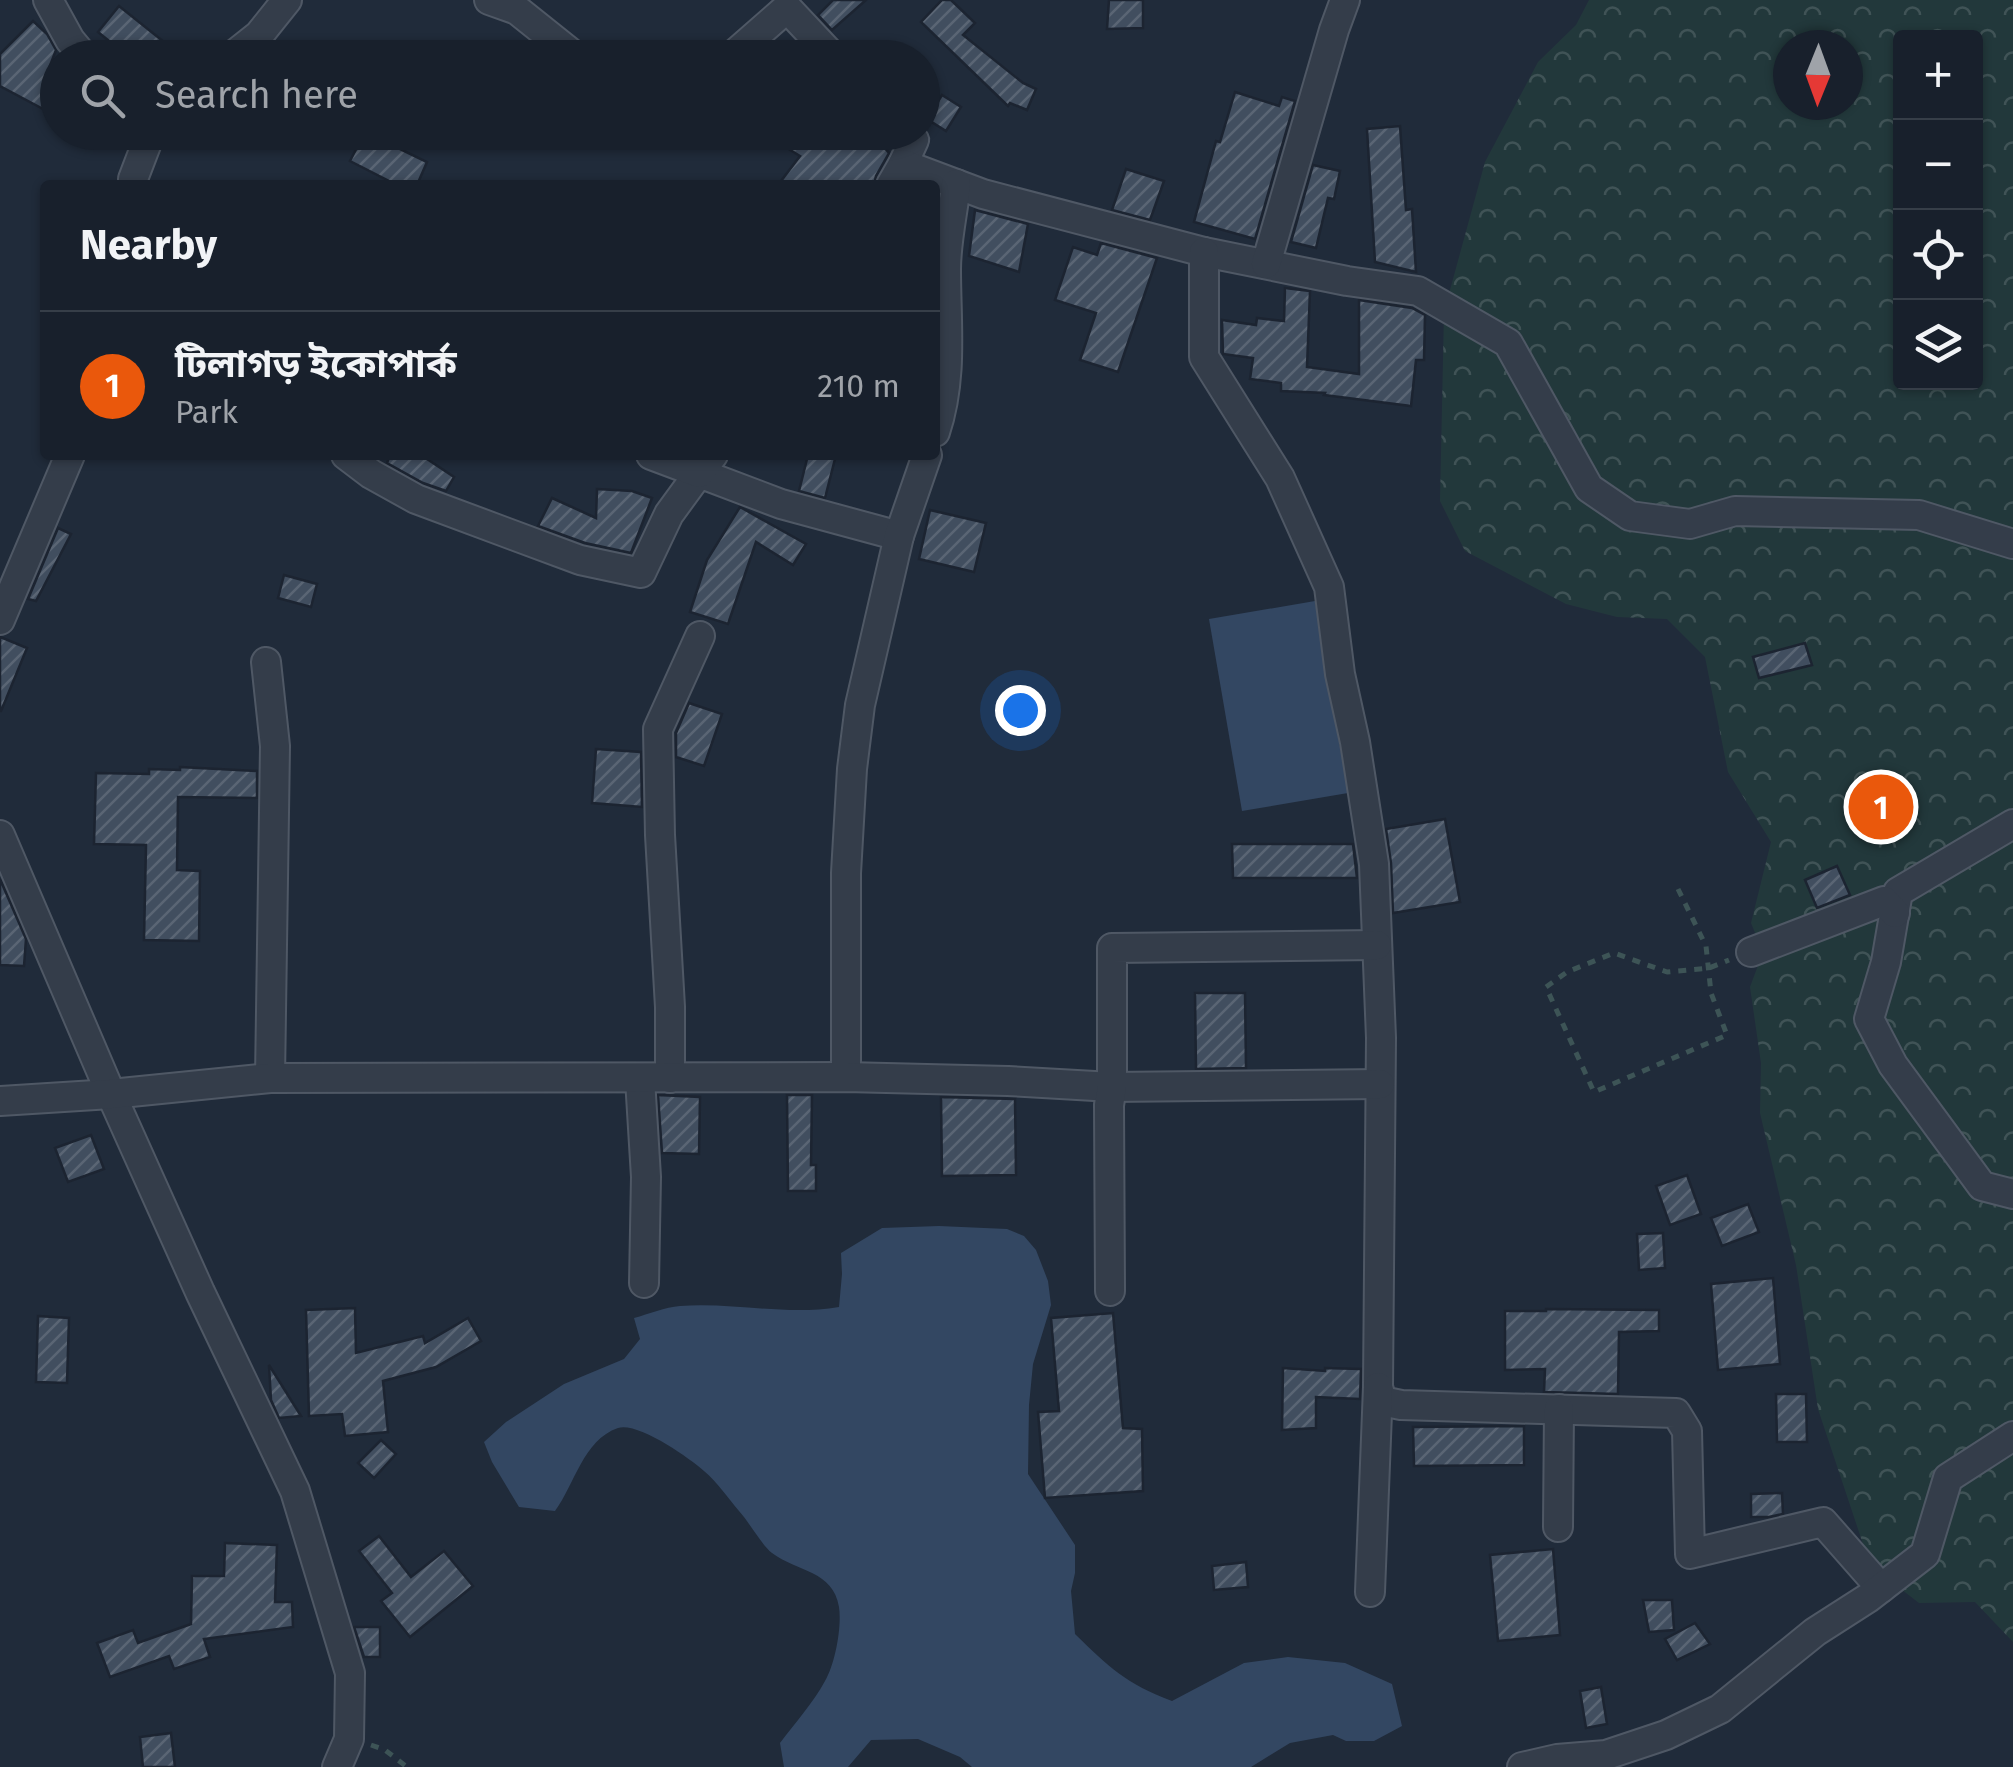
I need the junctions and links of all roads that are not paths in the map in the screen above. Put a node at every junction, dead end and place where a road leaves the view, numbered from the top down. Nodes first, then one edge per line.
1 (48, 0) edge
2 (288, 0) edge
3 (489, 0) edge
4 (1345, 0) edge
5 (70, 40) edge
6 (252, 40) edge
7 (554, 40) edge
8 (751, 40) edge
9 (817, 40) edge
10 (144, 150) edge
11 (909, 150) edge
12 (897, 174) edge
13 (133, 180) edge
14 (932, 180) edge
15 (940, 181) edge
16 (956, 184) junction
17 (1204, 252) junction
18 (1266, 264) junction
19 (940, 414) edge
20 (68, 460) edge
21 (353, 460) edge
22 (925, 460) edge
23 (706, 464) edge
24 (899, 536) junction
25 (2013, 544) edge
26 (0, 620) edge
27 (700, 636) dead end
28 (266, 662) dead end
29 (2013, 824) edge
30 (0, 835) edge
31 (1895, 912) junction
32 (1377, 945) junction
33 (1750, 952) dead end
34 (846, 1077) junction
35 (270, 1078) junction
36 (640, 1078) junction
37 (670, 1078) junction
38 (1380, 1084) junction
39 (1112, 1087) junction
40 (110, 1094) junction
41 (0, 1100) edge
42 (2013, 1194) edge
43 (644, 1283) dead end
44 (1110, 1291) dead end
45 (1378, 1387) junction
46 (1558, 1408) junction
47 (2013, 1436) edge
48 (1558, 1527) dead end
49 (1881, 1588) junction
50 (1370, 1592) dead end
51 (337, 1767) edge
52 (1522, 1767) edge

1 - 5 street
2 - 6 street
3 - 7 street
4 - 18 street
8 - 9 street
10 - 13 street
11 - 12 street
12 - 14 street
15 - 16 street
16 - 17 street
16 - 19 street
17 - 18 street
17 - 32 street
18 - 25 street
20 - 26 street
21 - 23 street
22 - 24 street
23 - 24 street
24 - 34 street
27 - 37 street
28 - 35 street
29 - 31 street
30 - 40 street
31 - 33 street
31 - 42 street
32 - 38 street
32 - 39 street
34 - 37 street
34 - 39 street
35 - 36 street
35 - 40 street
36 - 37 street
36 - 43 street
38 - 39 street
38 - 45 street
39 - 44 street
40 - 41 street
40 - 51 street
45 - 46 street
45 - 50 street
46 - 48 street
46 - 49 street
47 - 49 street
49 - 52 street

